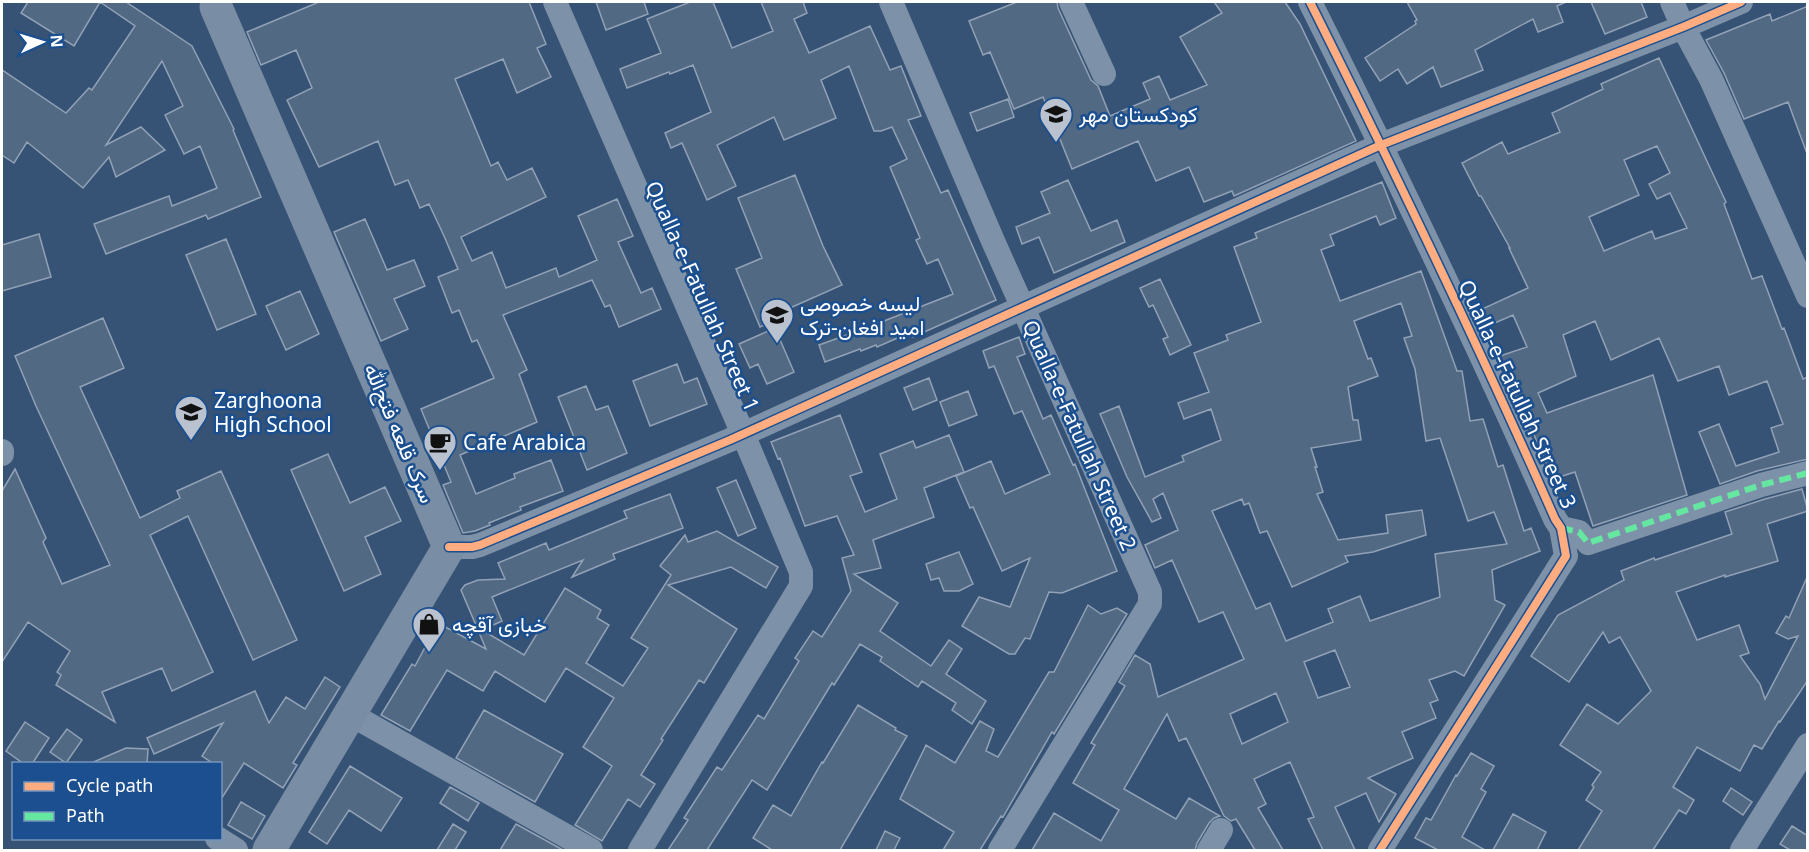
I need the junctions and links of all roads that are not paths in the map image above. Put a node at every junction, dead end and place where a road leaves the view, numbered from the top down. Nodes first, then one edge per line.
1 (555, 2) edge
2 (891, 2) edge
3 (1071, 2) edge
4 (1310, 2) edge
5 (1672, 2) edge
6 (1741, 2) edge
7 (217, 3) edge
8 (1683, 27) junction
9 (1104, 75) dead end
10 (1381, 145) junction
11 (1808, 296) edge
12 (1023, 307) junction
13 (743, 434) junction
14 (1808, 472) edge
15 (1561, 528) junction
16 (449, 547) junction
17 (350, 714) junction
18 (1808, 746) edge
19 (1221, 830) dead end
20 (220, 840) edge
21 (236, 850) edge
22 (269, 850) edge
23 (591, 850) edge
24 (640, 850) edge
25 (1000, 850) edge
26 (1209, 850) edge
27 (1380, 850) edge
28 (1742, 850) edge

1 - 13 street, Qualla-e-Fatullah Street 1
2 - 12 street, Qualla-e-Fatullah Street 2
3 - 9 street
4 - 10 street, Qualla-e-Fatullah Street 3
5 - 8 street
6 - 8 street
7 - 16 main road, سرک قلعه فتح‌الله
8 - 10 street
8 - 11 street
10 - 12 street
10 - 15 street, Qualla-e-Fatullah Street 3
12 - 13 street
12 - 25 street, Qualla-e-Fatullah Street 2
13 - 16 street
13 - 24 street, Qualla-e-Fatullah Street 1
14 - 15 street
15 - 27 street, Qualla-e-Fatullah Street 3
16 - 17 main road
17 - 22 main road
17 - 23 street
18 - 28 street
19 - 26 street
20 - 21 street

